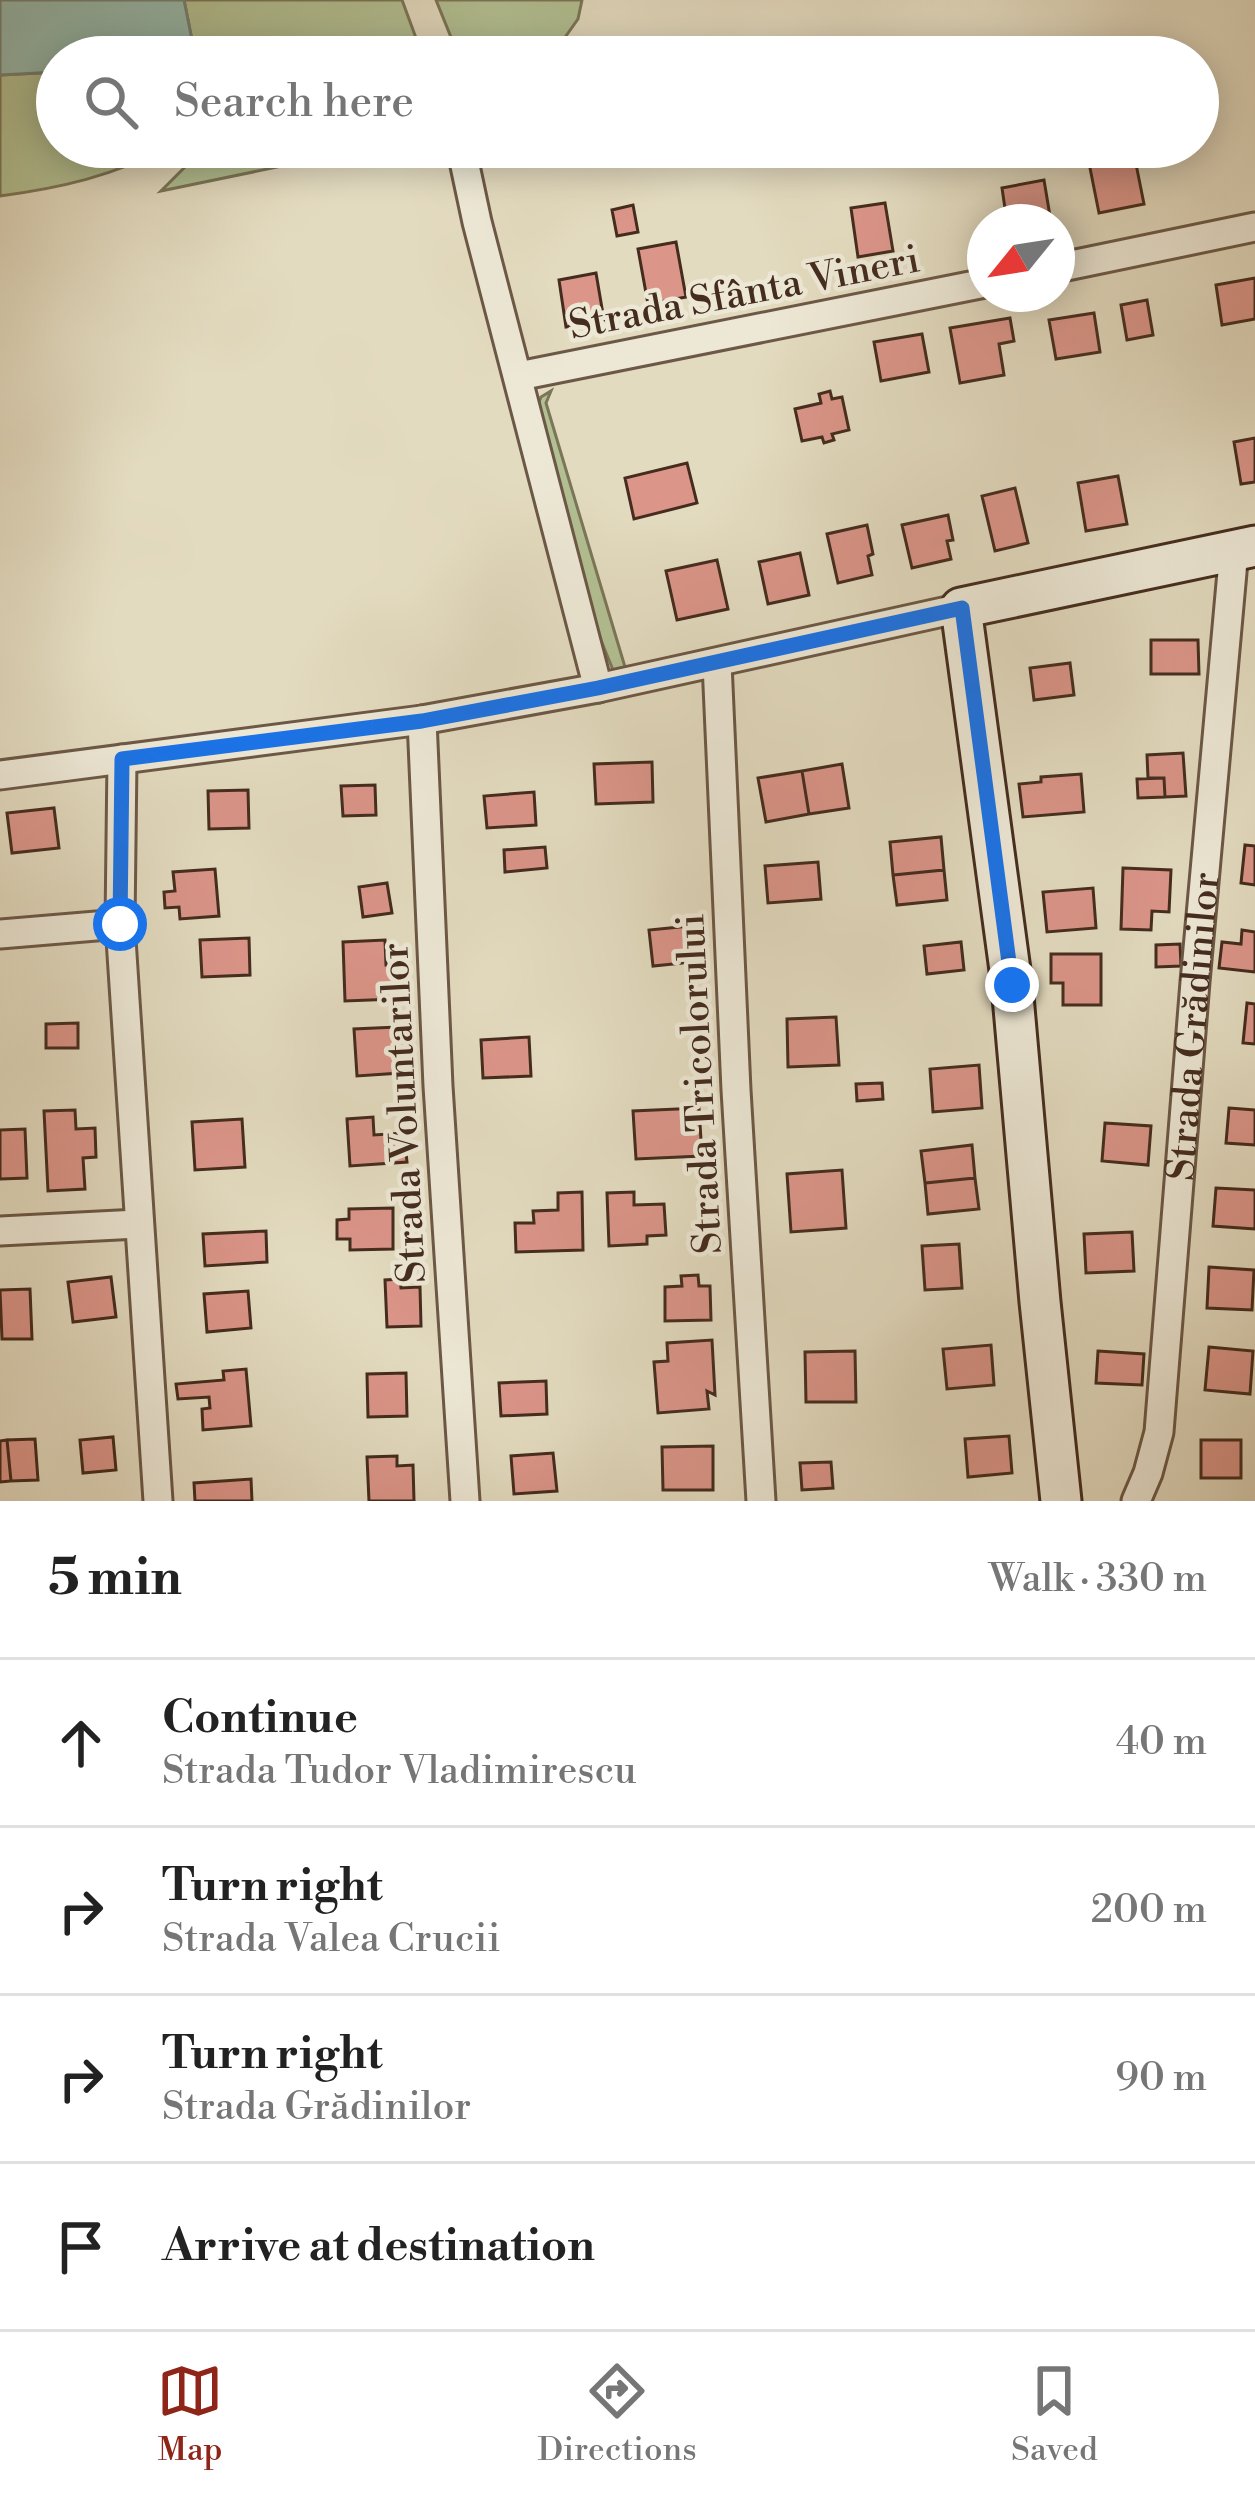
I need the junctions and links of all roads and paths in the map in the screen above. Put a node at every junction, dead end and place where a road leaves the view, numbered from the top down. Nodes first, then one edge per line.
1 (465, 168) edge
2 (1255, 227) edge
3 (1075, 264) edge
4 (967, 287) edge
5 (519, 376) junction
6 (1244, 548) edge
7 (962, 608) junction
8 (717, 663) junction
9 (598, 688) junction
10 (422, 721) junction
11 (122, 759) junction
12 (0, 776) edge
13 (120, 924) junction
14 (0, 934) edge
15 (138, 1224) junction
16 (0, 1232) edge
17 (158, 1500) edge
18 (143, 1501) edge
19 (465, 1501) edge
20 (761, 1501) edge
21 (1061, 1501) edge
22 (1136, 1501) edge

1 - 5 street
2 - 3 street
4 - 5 street, Strada Sfânta Vineri
5 - 9 street
6 - 7 street
6 - 22 street, Strada Grădinilor
7 - 8 street
7 - 21 street
8 - 9 street
8 - 20 street, Strada Tricolorului
9 - 10 street
10 - 11 street
10 - 19 street, Strada Voluntarilor
11 - 12 street
11 - 13 street
13 - 14 street
13 - 15 street
15 - 16 street
15 - 17 street
17 - 18 street

